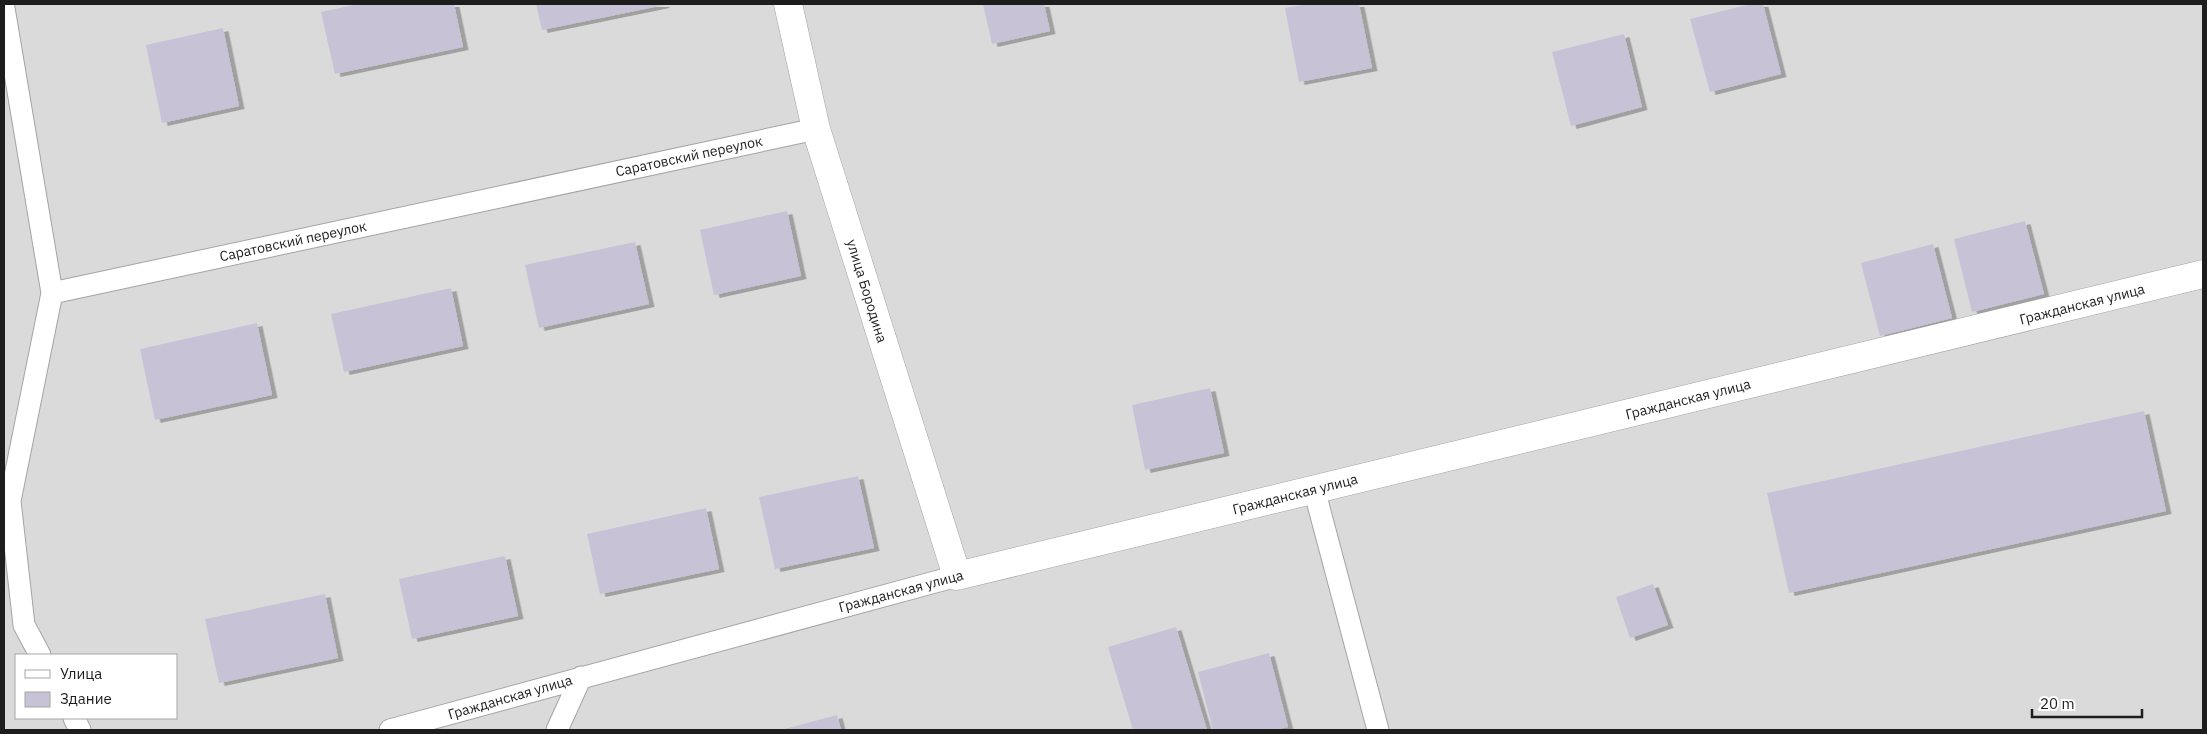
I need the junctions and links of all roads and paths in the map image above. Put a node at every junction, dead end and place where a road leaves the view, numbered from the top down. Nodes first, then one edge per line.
1 (788, 4) edge
2 (4, 8) edge
3 (816, 129) junction
4 (2203, 274) edge
5 (52, 293) junction
6 (1314, 489) junction
7 (957, 576) junction
8 (39, 654) edge
9 (581, 677) junction
10 (390, 730) edge
11 (557, 730) edge
12 (1378, 730) edge

1 - 3 street, улица Бородина
2 - 5 lane
3 - 5 lane, Саратовский переулок
3 - 7 street, улица Бородина
4 - 6 street, Гражданская улица
5 - 8 lane
6 - 7 street, Гражданская улица
6 - 12 lane
7 - 9 lane, Гражданская улица
9 - 10 lane, Гражданская улица
9 - 11 lane

